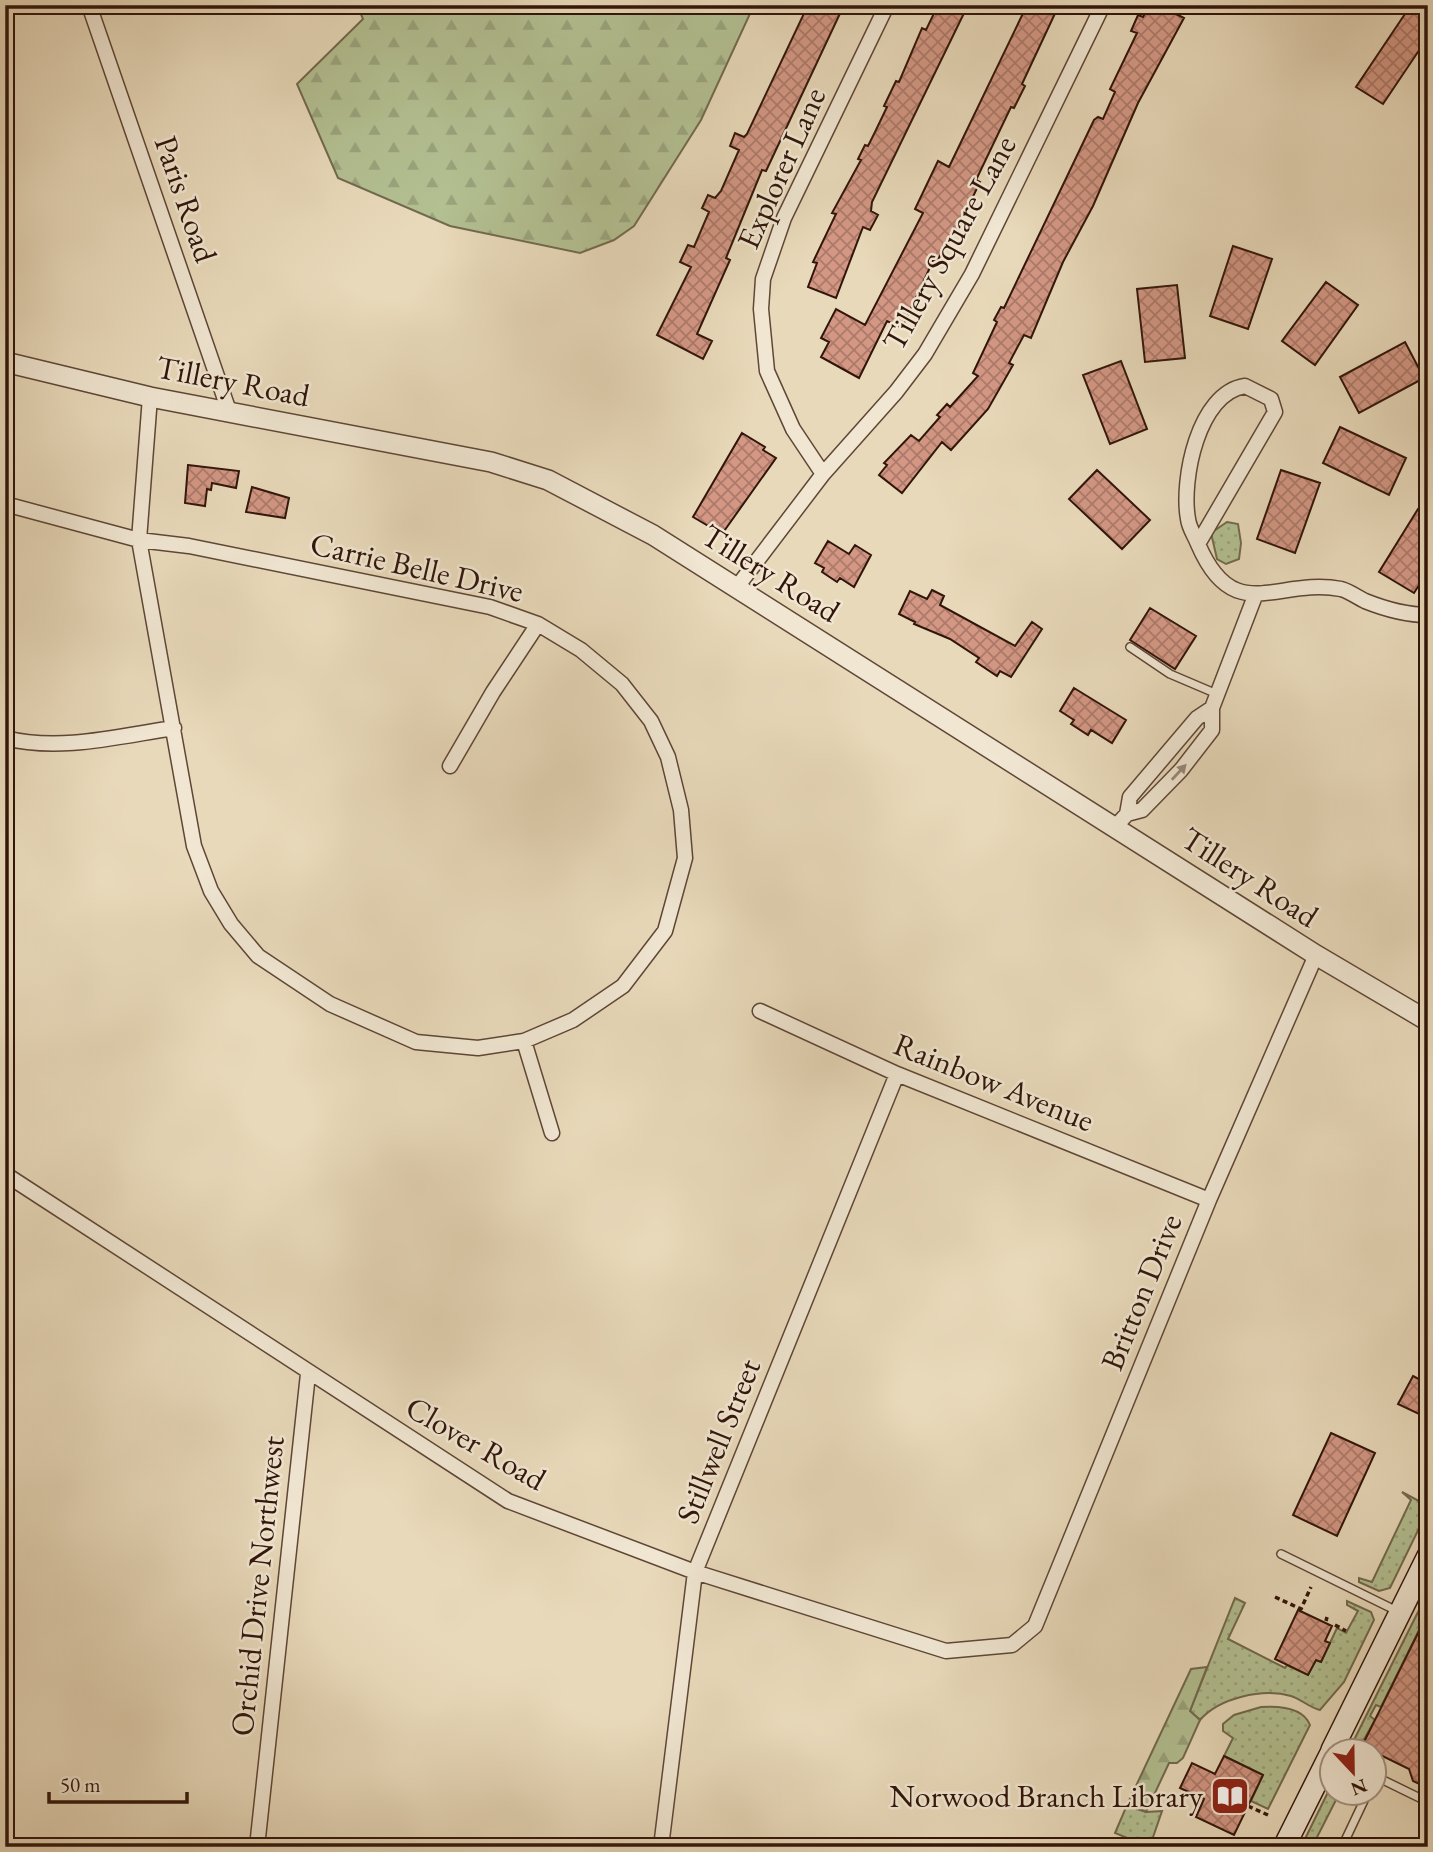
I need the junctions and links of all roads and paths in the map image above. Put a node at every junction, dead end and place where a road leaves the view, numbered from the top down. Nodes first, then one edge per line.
1 (89, 5) edge
2 (887, 5) edge
3 (1103, 5) edge
4 (5, 362) edge
5 (150, 397) junction
6 (229, 411) junction
7 (823, 474) junction
8 (5, 504) edge
9 (139, 540) junction
10 (1198, 544) junction
11 (737, 587) junction
12 (1255, 596) junction
13 (1428, 615) edge
14 (538, 625) junction
15 (1130, 647) dead end
16 (1215, 701) junction
17 (174, 728) junction
18 (5, 738) edge
19 (450, 766) dead end
20 (1121, 820) junction
21 (1316, 955) junction
22 (760, 1011) dead end
23 (1428, 1021) edge
24 (524, 1041) junction
25 (897, 1074) junction
26 (552, 1133) dead end
27 (5, 1174) edge
28 (1209, 1200) junction
29 (308, 1374) junction
30 (1281, 1554) dead end
31 (1428, 1556) edge
32 (695, 1572) junction
33 (1311, 1587) dead end
34 (1275, 1597) dead end
35 (1400, 1613) junction
36 (1335, 1625) dead end
37 (1346, 1631) dead end
38 (1012, 1645) joint
39 (1339, 1736) edge
40 (1318, 1779) edge
41 (1388, 1782) edge
42 (1428, 1802) edge
43 (1248, 1806) dead end
44 (1362, 1806) edge
45 (1268, 1815) dead end
46 (257, 1847) edge
47 (661, 1847) edge
48 (1284, 1847) edge
49 (1342, 1847) edge

1 - 6 street, Paris Road
2 - 7 street, Explorer Lane
3 - 7 street, Tillery Square Lane
4 - 5 street, Tillery Road
5 - 6 street, Tillery Road
5 - 9 street, Carrie Belle Drive
6 - 11 street, Tillery Road
7 - 11 street, Tillery Square Lane
8 - 9 street
9 - 14 street, Carrie Belle Drive
9 - 17 street, Carrie Belle Drive
10 - 10 street
10 - 12 street
11 - 20 street, Tillery Road
12 - 13 street
12 - 16 street
14 - 19 street
14 - 24 street, Carrie Belle Drive
15 - 16 lane
16 - 20 street
20 -> 16 street
17 - 18 street
17 - 24 street, Carrie Belle Drive
20 - 21 street, Tillery Road
21 - 23 street, Tillery Road
21 - 28 street, Britton Drive
22 - 25 street, Rainbow Avenue
24 - 26 street
25 - 28 street, Rainbow Avenue
25 - 32 street, Stillwell Street
27 - 29 street, Clover Road
28 - 38 street, Britton Drive
29 - 32 street, Clover Road
29 - 46 street, Orchid Drive Northwest
30 - 35 lane
31 - 35 main road
32 - 38 street, Clover Road
32 - 47 street, Stillwell Street
33 - 34 path
35 - 39 main road
36 - 37 path
40 - 48 main road
41 - 42 lane
43 - 45 path
44 - 49 lane

